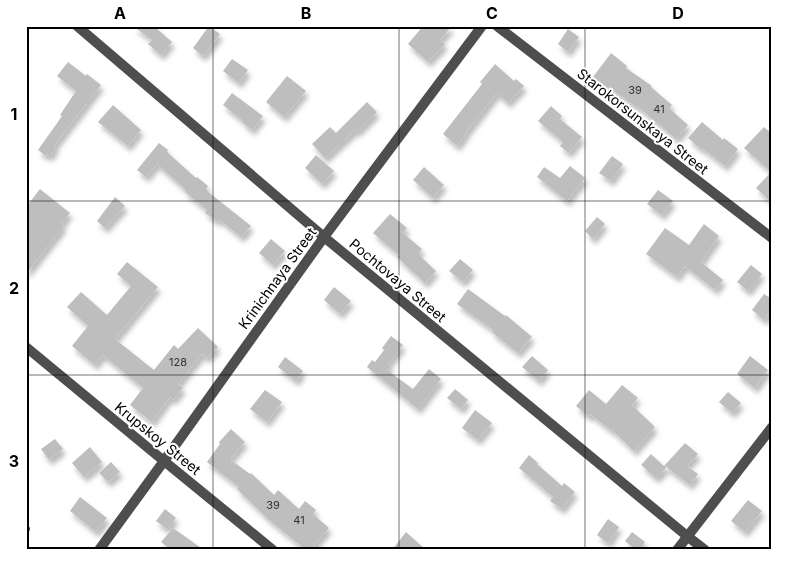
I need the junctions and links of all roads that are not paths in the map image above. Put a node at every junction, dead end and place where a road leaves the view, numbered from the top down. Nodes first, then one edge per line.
1 (77, 26) edge
2 (482, 26) edge
3 (497, 26) edge
4 (324, 237) junction
5 (772, 238) edge
6 (26, 346) edge
7 (772, 427) edge
8 (164, 461) junction
9 (687, 536) junction
10 (99, 550) edge
11 (274, 550) edge
12 (677, 550) edge
13 (705, 550) edge

1 - 4 street, Pochtovaya Street
2 - 4 street, Krinichnaya Street
3 - 5 street, Starokorsunskaya Street
4 - 8 street, Krinichnaya Street
4 - 9 street, Pochtovaya Street
6 - 8 street, Krupskoy Street
7 - 9 street
8 - 10 street, Krinichnaya Street
8 - 11 street, Krupskoy Street
9 - 12 street
9 - 13 street, Pochtovaya Street

